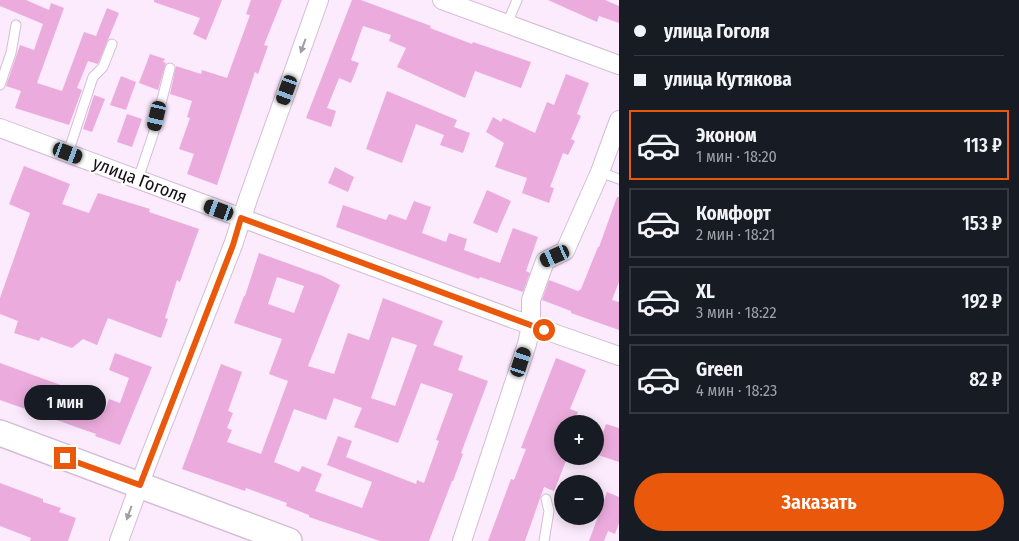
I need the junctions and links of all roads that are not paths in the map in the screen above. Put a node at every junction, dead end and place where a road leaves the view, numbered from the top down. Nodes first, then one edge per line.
1 (319, 0) edge
2 (442, 0) edge
3 (517, 0) edge
4 (507, 24) junction
5 (16, 25) dead end
6 (112, 44) dead end
7 (619, 65) edge
8 (170, 68) dead end
9 (0, 85) edge
10 (619, 120) edge
11 (0, 128) edge
12 (68, 153) junction
13 (600, 172) junction
14 (138, 179) junction
15 (619, 179) edge
16 (241, 218) junction
17 (531, 326) junction
18 (619, 356) edge
19 (0, 433) edge
20 (140, 485) junction
21 (546, 499) dead end
22 (119, 541) edge
23 (290, 541) edge
24 (462, 541) edge
25 (544, 541) edge

1 -> 16 street
2 - 4 street
3 - 4 lane
4 - 7 street
5 - 9 lane
6 - 12 lane
8 - 14 lane
10 - 13 street
11 - 12 street, улица Гоголя
12 - 14 street, улица Гоголя
13 - 15 lane
13 - 17 street
14 - 16 street, улица Гоголя
16 - 17 street, улица Гоголя
16 - 20 street
17 - 18 street, улица Гоголя
17 - 24 street
19 - 20 street
20 -> 22 street
20 - 23 street
21 - 25 lane

